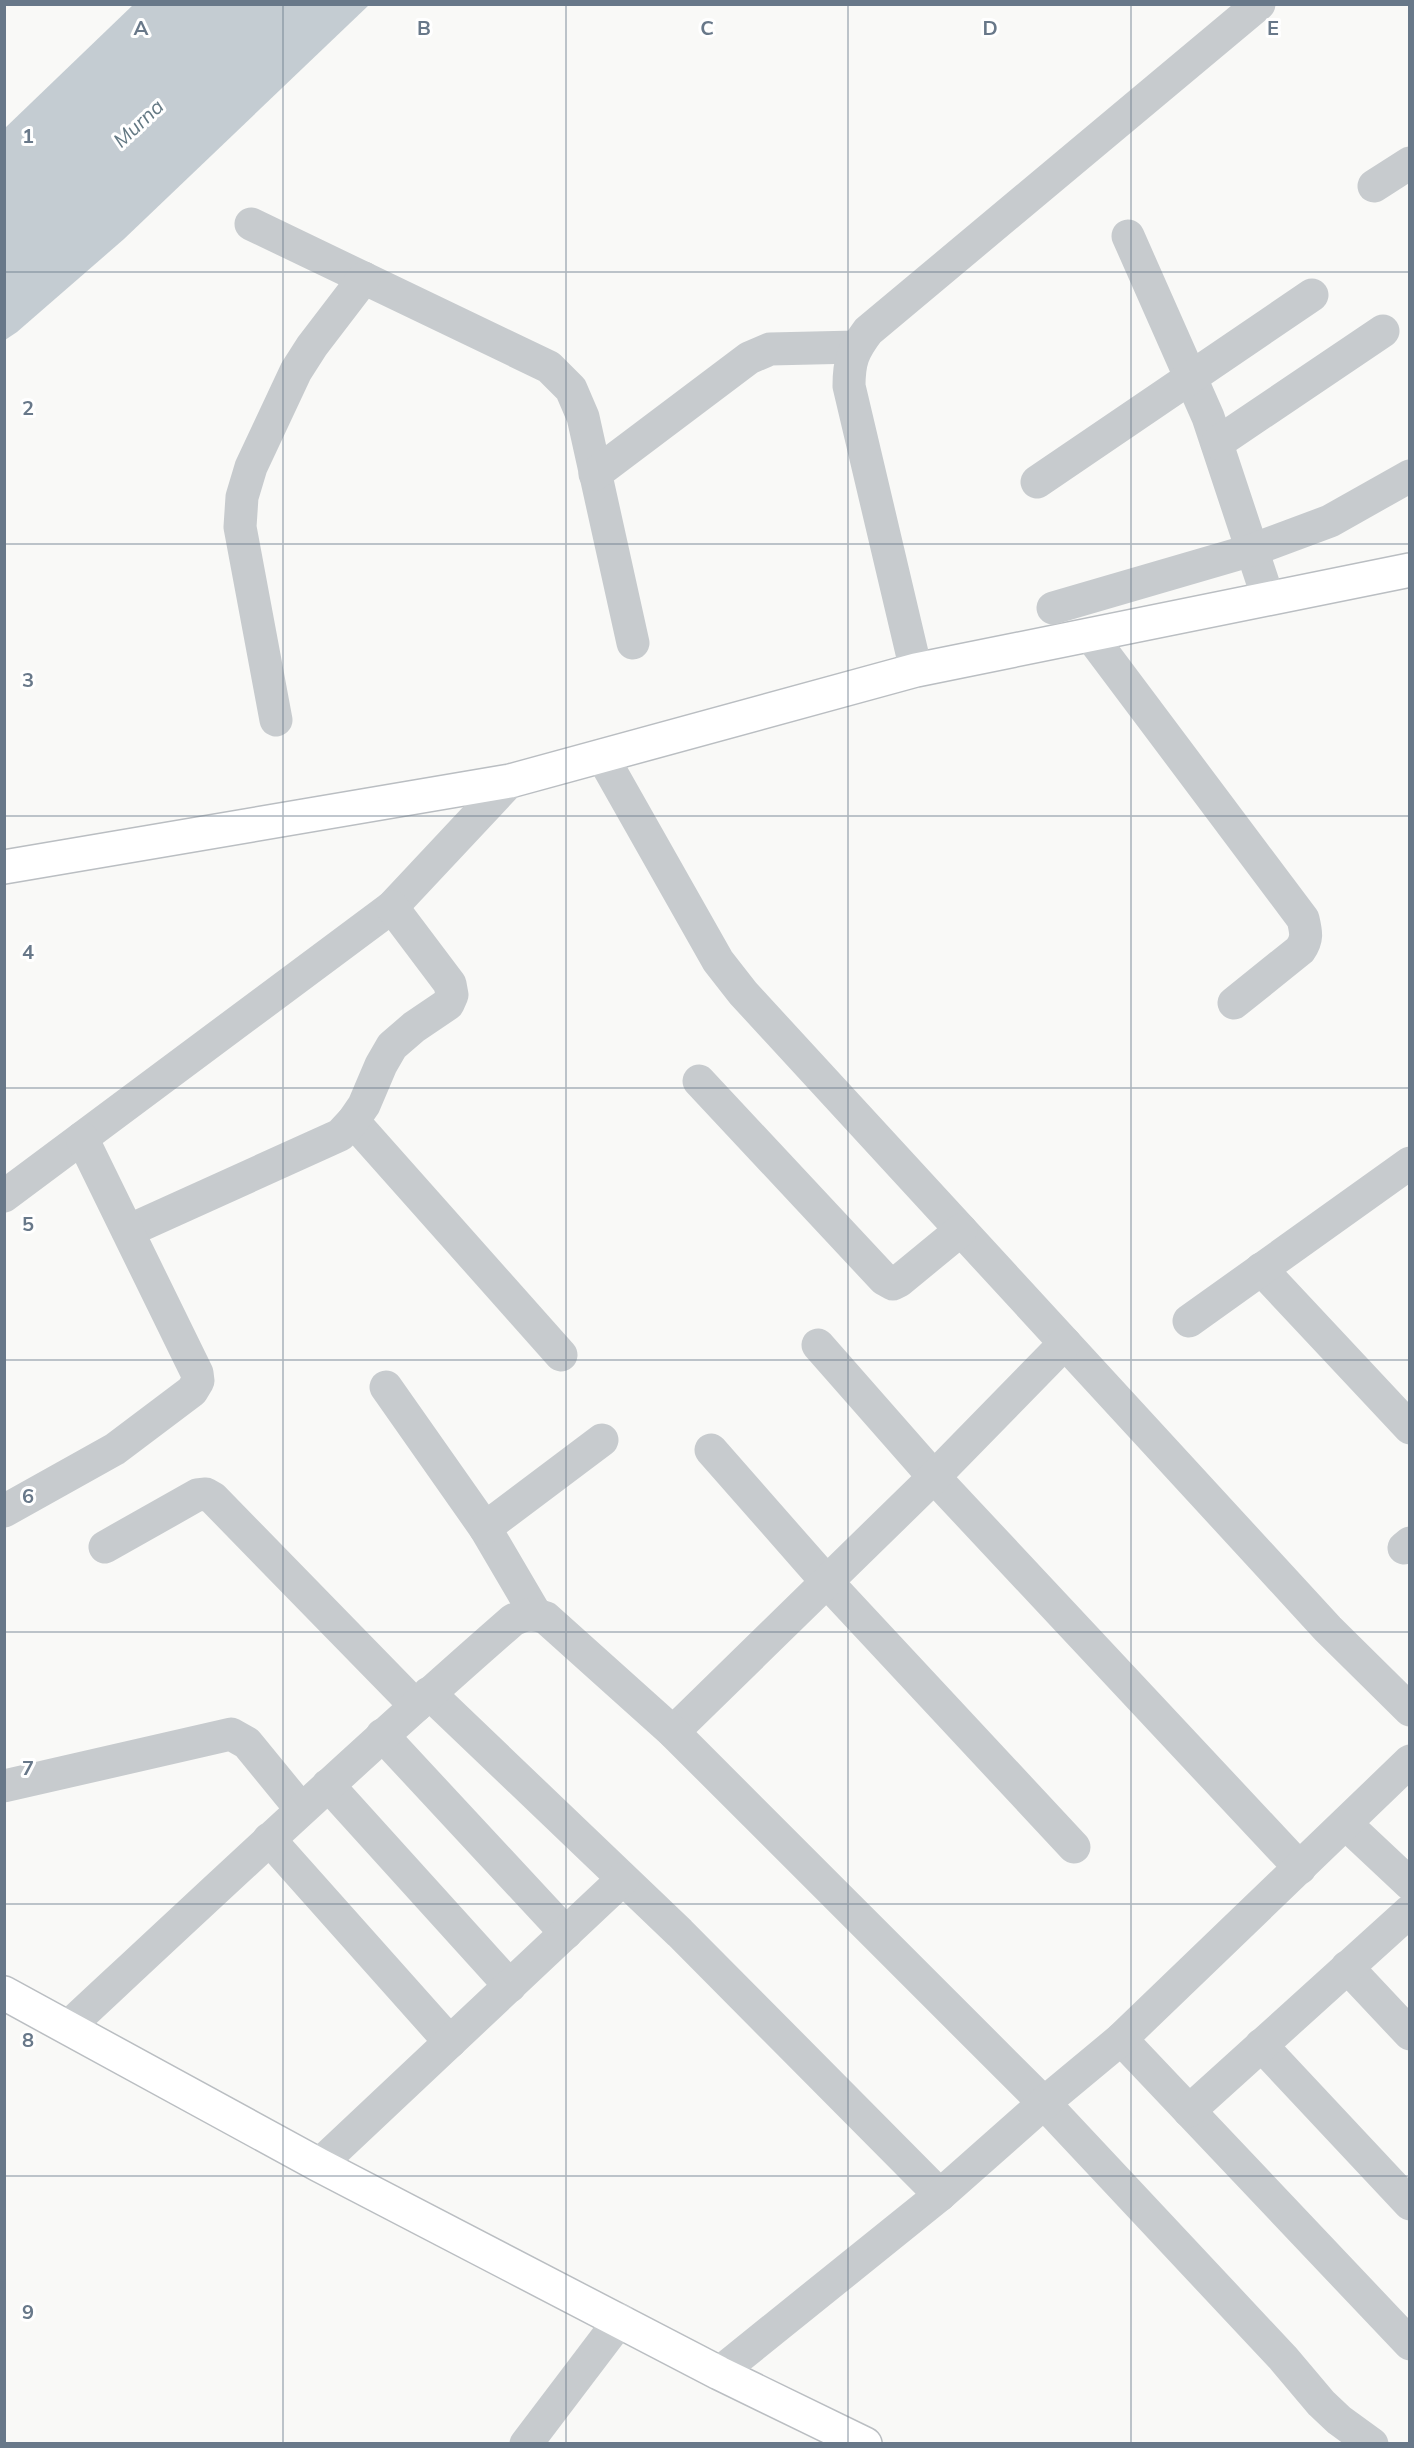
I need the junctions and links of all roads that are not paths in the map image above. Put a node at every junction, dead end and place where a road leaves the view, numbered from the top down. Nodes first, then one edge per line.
1 (1259, 4) edge
2 (1410, 163) edge
3 (1374, 186) dead end
4 (251, 224) dead end
5 (1128, 236) dead end
6 (364, 278) junction
7 (1312, 295) dead end
8 (1383, 331) dead end
9 (856, 347) junction
10 (1192, 377) junction
11 (1217, 443) junction
12 (595, 474) junction
13 (1410, 476) edge
14 (1037, 482) dead end
15 (1252, 550) junction
16 (1410, 570) edge
17 (1268, 598) junction
18 (1053, 608) dead end
19 (1090, 635) junction
20 (633, 644) dead end
21 (916, 670) junction
22 (276, 720) dead end
23 (602, 756) junction
24 (510, 781) junction
25 (4, 867) edge
26 (392, 907) junction
27 (1234, 1003) dead end
28 (699, 1081) dead end
29 (353, 1121) junction
30 (82, 1138) junction
31 (1407, 1169) edge
32 (4, 1196) edge
33 (961, 1230) junction
34 (128, 1231) junction
35 (1261, 1269) junction
36 (1189, 1322) dead end
37 (1065, 1343) junction
38 (818, 1345) dead end
39 (561, 1355) dead end
40 (386, 1387) dead end
41 (1410, 1428) edge
42 (602, 1440) dead end
43 (711, 1450) dead end
44 (934, 1477) junction
45 (4, 1511) edge
46 (485, 1528) junction
47 (105, 1547) dead end
48 (827, 1582) junction
49 (535, 1613) junction
50 (422, 1699) junction
51 (1410, 1710) edge
52 (673, 1732) junction
53 (382, 1736) junction
54 (1410, 1761) edge
55 (328, 1785) junction
56 (4, 1786) edge
57 (301, 1809) junction
58 (1346, 1824) junction
59 (269, 1839) junction
60 (1074, 1847) dead end
61 (1300, 1868) junction
62 (623, 1879) junction
63 (1410, 1884) edge
64 (1410, 1911) edge
65 (566, 1933) junction
66 (1347, 1967) junction
67 (510, 1986) junction
68 (4, 1993) edge
69 (68, 2027) junction
70 (1410, 2034) edge
71 (1121, 2039) junction
72 (450, 2042) junction
73 (1262, 2045) junction
74 (1044, 2103) junction
75 (1189, 2111) junction
76 (319, 2165) junction
77 (940, 2195) junction
78 (1410, 2204) edge
79 (620, 2320) junction
80 (1410, 2344) edge
81 (720, 2373) junction
82 (526, 2444) edge
83 (865, 2444) edge
84 (1372, 2444) edge

1 - 9 street
2 - 3 street
4 - 6 street
5 - 10 street
6 - 12 street
6 - 22 street
7 - 10 street
8 - 11 street
9 - 12 street
9 - 21 street
10 - 11 street
10 - 14 street
11 - 15 street
12 - 20 street
13 - 15 street
15 - 17 street
15 - 18 street
16 - 17 main road
17 - 19 main road
19 - 21 main road
19 - 27 street
21 - 23 main road
23 - 24 main road
23 - 33 street
24 - 25 main road
24 - 26 street
26 - 29 street
26 - 30 street
28 - 33 street
29 - 34 street
29 - 39 street
30 - 32 street
30 - 34 street
31 - 35 street
33 - 37 street
34 - 45 street
35 - 36 street
35 - 41 street
37 - 44 street
37 - 51 street
38 - 44 street
40 - 46 street
42 - 46 street
43 - 48 street
44 - 48 street
44 - 61 street
46 - 49 street
47 - 50 street
48 - 52 street
48 - 60 street
49 - 50 street
49 - 52 street
50 - 53 street
50 - 62 street
52 - 74 street
53 - 55 street
53 - 65 street
54 - 58 street
55 - 57 street
55 - 67 street
56 - 57 street
57 - 59 street
58 - 61 street
58 - 63 street
59 - 69 street
59 - 72 street
61 - 71 street
62 - 65 street
62 - 77 street
64 - 66 street
65 - 67 street
66 - 70 street
66 - 73 street
67 - 72 street
68 - 69 main road
69 - 76 main road
71 - 74 street
71 - 75 street
72 - 76 street
73 - 75 street
73 - 78 street
74 - 77 street
74 - 84 street
75 - 80 street
76 - 79 main road
77 - 81 street
79 - 81 main road
79 - 82 street
81 - 83 main road

